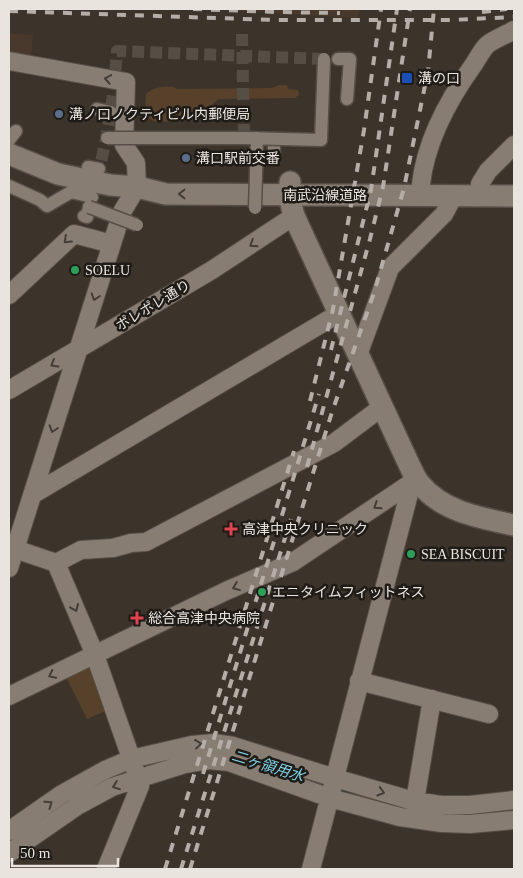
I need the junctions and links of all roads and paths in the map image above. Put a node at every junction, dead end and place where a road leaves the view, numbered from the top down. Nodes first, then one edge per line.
1 (514, 30) edge
2 (324, 59) dead end
3 (338, 59) dead end
4 (9, 61) edge
5 (347, 99) dead end
6 (97, 109) dead end
7 (111, 112) dead end
8 (108, 138) dead end
9 (256, 138) junction
10 (274, 139) junction
11 (513, 149) edge
12 (9, 154) edge
13 (274, 155) dead end
14 (421, 184) junction
15 (480, 184) junction
16 (514, 185) edge
17 (9, 186) edge
18 (137, 187) junction
19 (290, 188) junction
20 (454, 195) junction
21 (514, 196) edge
22 (92, 197) dead end
23 (258, 208) dead end
24 (294, 216) junction
25 (86, 217) dead end
26 (133, 221) dead end
27 (112, 244) junction
28 (9, 295) edge
29 (338, 314) junction
30 (79, 350) junction
31 (358, 355) junction
32 (9, 390) edge
33 (382, 407) junction
34 (417, 479) junction
35 (32, 495) junction
36 (514, 525) edge
37 (15, 549) junction
38 (56, 564) junction
39 (9, 568) edge
40 (95, 654) junction
41 (360, 681) junction
42 (9, 696) edge
43 (432, 699) junction
44 (489, 714) dead end
45 (134, 768) junction
46 (332, 788) junction
47 (67, 791) junction
48 (514, 800) edge
49 (415, 801) junction
50 (77, 806) junction
51 (514, 820) edge
52 (9, 832) edge
53 (9, 853) edge
54 (106, 869) edge
55 (311, 869) edge

1 - 14 street
2 - 10 street, bridge
3 - 5 street
18 -> 4 street
6 - 7 street
8 - 9 street, bridge
9 - 10 street, bridge
9 - 23 street, bridge
10 - 13 street
11 - 15 street
12 - 18 street, 南武沿線道路
14 - 15 street, 南武沿線道路
14 - 19 street, 南武沿線道路
15 - 16 street, 南武沿線道路
17 - 22 street
18 - 19 street, 南武沿線道路
18 - 27 street
19 - 20 street, 南武沿線道路
19 - 24 street
20 - 21 street, 南武沿線道路
20 - 31 street
24 - 29 street
24 -> 30 street, ポレポレ通り
25 - 26 street, bridge
27 -> 28 street
27 -> 30 street
29 - 31 street
29 - 35 street
30 -> 32 street, ポレポレ通り
30 -> 35 street
31 - 33 street
33 - 34 street
33 - 38 street
34 - 36 street
34 -> 40 street
34 - 41 street
35 - 37 street
37 - 38 street
37 - 39 street
38 -> 40 street
40 -> 42 street
40 - 45 street
41 - 43 street
41 - 46 street
43 - 44 street
43 - 49 street
45 - 46 street
45 - 47 street
45 -> 50 street
45 - 54 street
46 -> 49 street
46 - 51 street
46 - 55 street
47 - 50 street
52 -> 47 street
48 - 49 street
50 - 53 street

